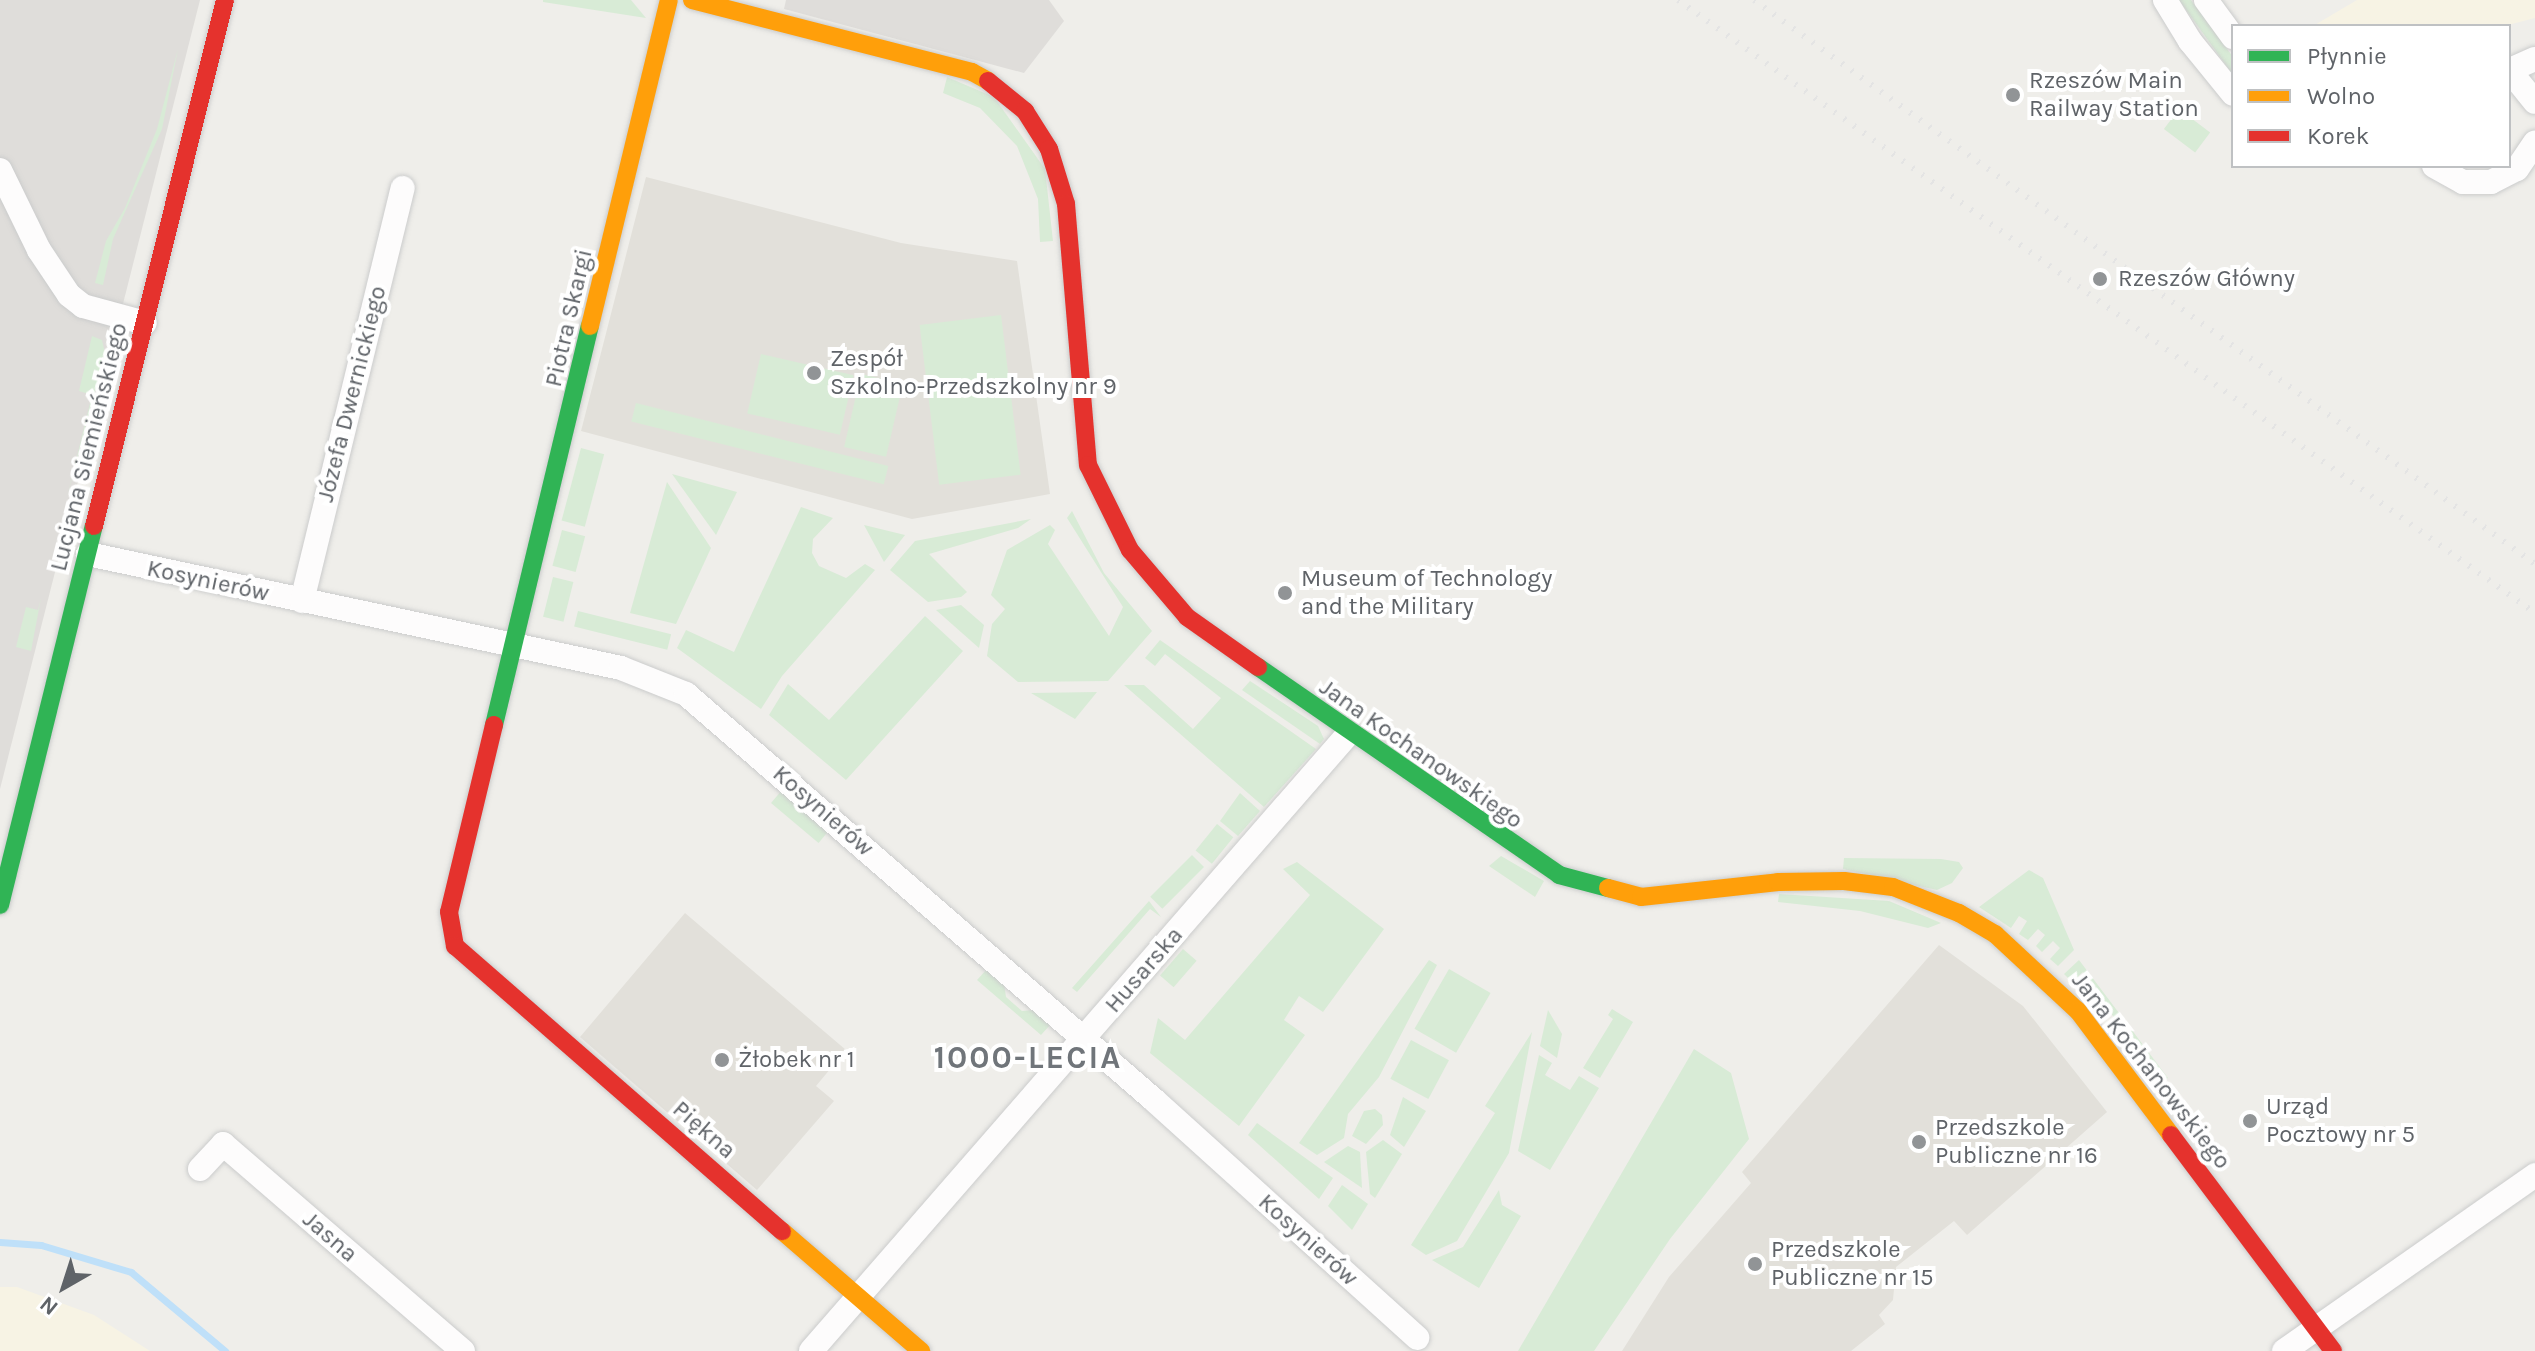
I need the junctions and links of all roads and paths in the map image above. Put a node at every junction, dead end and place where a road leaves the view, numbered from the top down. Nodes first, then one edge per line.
1 (225, 0) edge
2 (669, 0) edge
3 (692, 0) edge
4 (2165, 0) edge
5 (2206, 0) edge
6 (2231, 34) edge
7 (2535, 59) edge
8 (2511, 69) edge
9 (2511, 72) edge
10 (2231, 92) edge
11 (2535, 102) edge
12 (2531, 156) edge
13 (2437, 168) edge
14 (0, 170) edge
15 (403, 188) dead end
16 (145, 323) junction
17 (88, 554) junction
18 (302, 601) junction
19 (516, 648) junction
20 (1349, 733) junction
21 (0, 905) edge
22 (455, 946) joint
23 (1084, 1039) junction
24 (200, 1169) dead end
25 (2535, 1175) edge
26 (859, 1297) junction
27 (2316, 1328) junction
28 (1417, 1338) dead end
29 (463, 1351) edge
30 (811, 1351) edge
31 (921, 1351) edge
32 (2284, 1351) edge
33 (2333, 1351) edge

1 - 16 street, Lucjana Siemieńskiego
2 - 19 street, Piotra Skargi
3 - 20 street, Jana Kochanowskiego
4 - 10 street
5 - 6 street
7 - 8 street
9 - 11 street
12 - 13 street
14 - 16 street
15 - 18 street, Józefa Dwernickiego
16 - 17 street, Lucjana Siemieńskiego
17 - 18 street, Kosynierów
17 - 21 street, Lucjana Siemieńskiego
18 - 19 street, Kosynierów
19 - 22 street, Piotra Skargi
19 - 23 street, Kosynierów
20 - 23 street, Husarska
20 - 27 street, Jana Kochanowskiego
22 - 26 street, Piękna
23 - 26 street, Husarska
23 - 28 street, Kosynierów
24 - 29 street, Jasna
25 - 27 street
26 - 30 street, Husarska
26 - 31 street, Piękna
27 - 32 street
27 - 33 street, Jana Kochanowskiego

